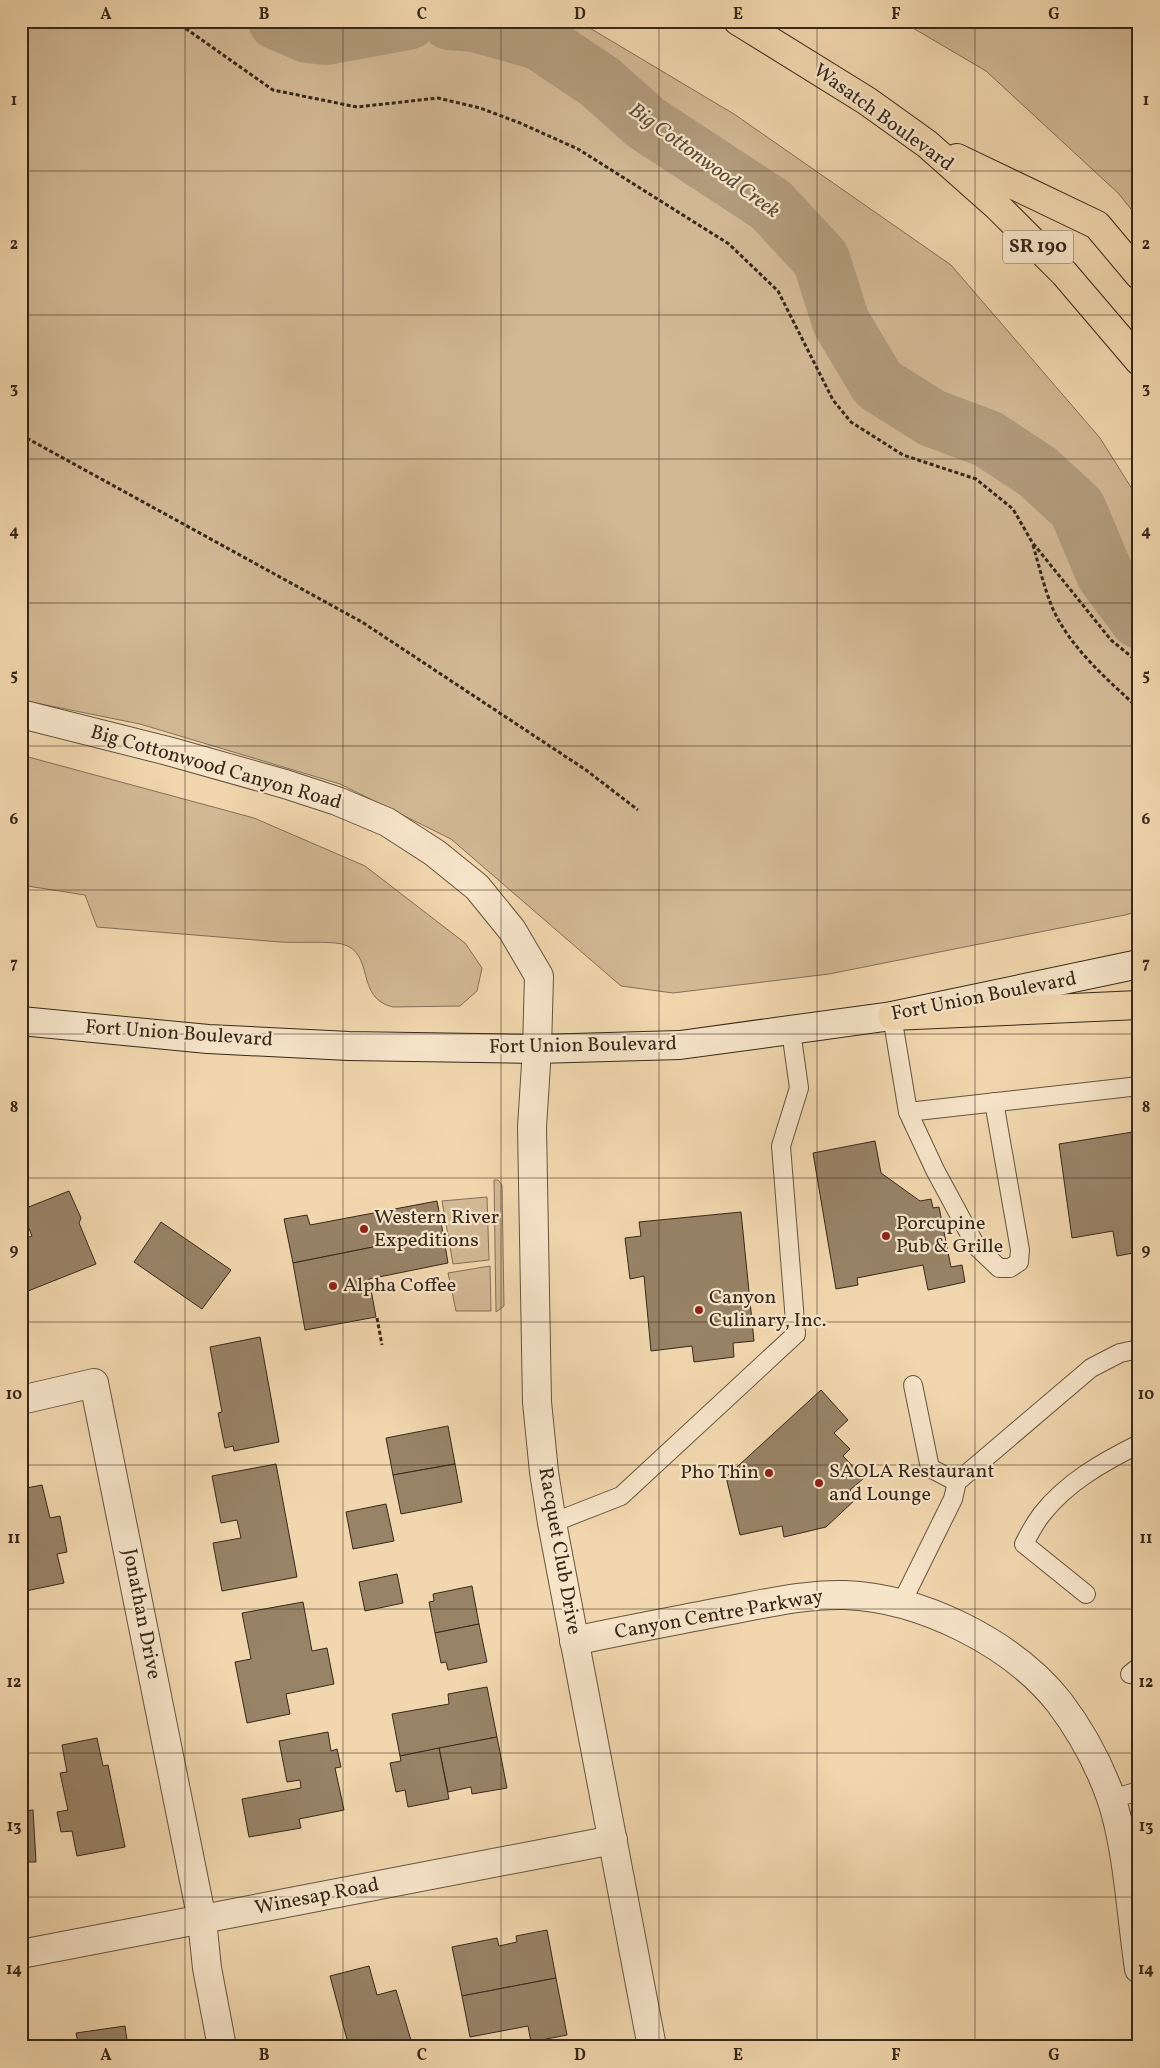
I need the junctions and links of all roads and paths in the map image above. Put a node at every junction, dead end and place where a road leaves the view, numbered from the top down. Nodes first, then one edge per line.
1 (175, 21) edge
2 (738, 21) edge
3 (927, 144) junction
4 (1139, 275) edge
5 (1139, 361) edge
6 (21, 435) edge
7 (1032, 542) junction
8 (1139, 663) edge
9 (1139, 708) edge
10 (21, 714) edge
11 (638, 810) dead end
12 (1139, 964) edge
13 (1139, 1005) edge
14 (892, 1016) junction
15 (21, 1021) edge
16 (791, 1031) junction
17 (537, 1049) junction
18 (1139, 1086) edge
19 (994, 1102) junction
20 (908, 1112) junction
21 (377, 1318) dead end
22 (382, 1345) dead end
23 (1139, 1349) edge
24 (912, 1385) dead end
25 (21, 1400) edge
26 (1139, 1444) edge
27 (957, 1482) junction
28 (552, 1523) junction
29 (1086, 1594) dead end
30 (901, 1604) junction
31 (574, 1642) junction
32 (1139, 1791) edge
33 (1111, 1799) junction
34 (613, 1840) junction
35 (202, 1920) junction
36 (21, 1954) edge
37 (1139, 1969) edge
38 (222, 2047) edge
39 (652, 2047) edge

1 - 7 path
2 - 3 main road, Wasatch Boulevard / SR 190
3 - 4 main road, SR 190
3 - 5 main road, Wasatch Boulevard / SR 190
6 - 11 path
7 - 8 path
7 - 9 path
10 - 17 street, Big Cottonwood Canyon Road
12 - 14 street, Fort Union Boulevard
13 - 14 main road
14 - 16 street, Fort Union Boulevard
14 - 20 lane
15 - 17 street, Fort Union Boulevard
16 - 17 street, Fort Union Boulevard
16 - 28 lane
17 - 28 street, Racquet Club Drive
18 - 19 lane
19 - 20 lane
19 - 20 lane
21 - 22 path
23 - 27 lane
24 - 27 lane
25 - 35 street, Jonathan Drive
26 - 29 lane
27 - 30 lane
28 - 31 street, Racquet Club Drive
30 - 31 street, Canyon Centre Parkway
30 - 33 street, Canyon Centre Parkway
31 - 34 street, Racquet Club Drive
32 - 33 lane
33 - 37 street, Canyon Centre Parkway
34 - 35 street, Winesap Road
34 - 39 street, Racquet Club Drive
35 - 36 street, Winesap Road
35 - 38 street

